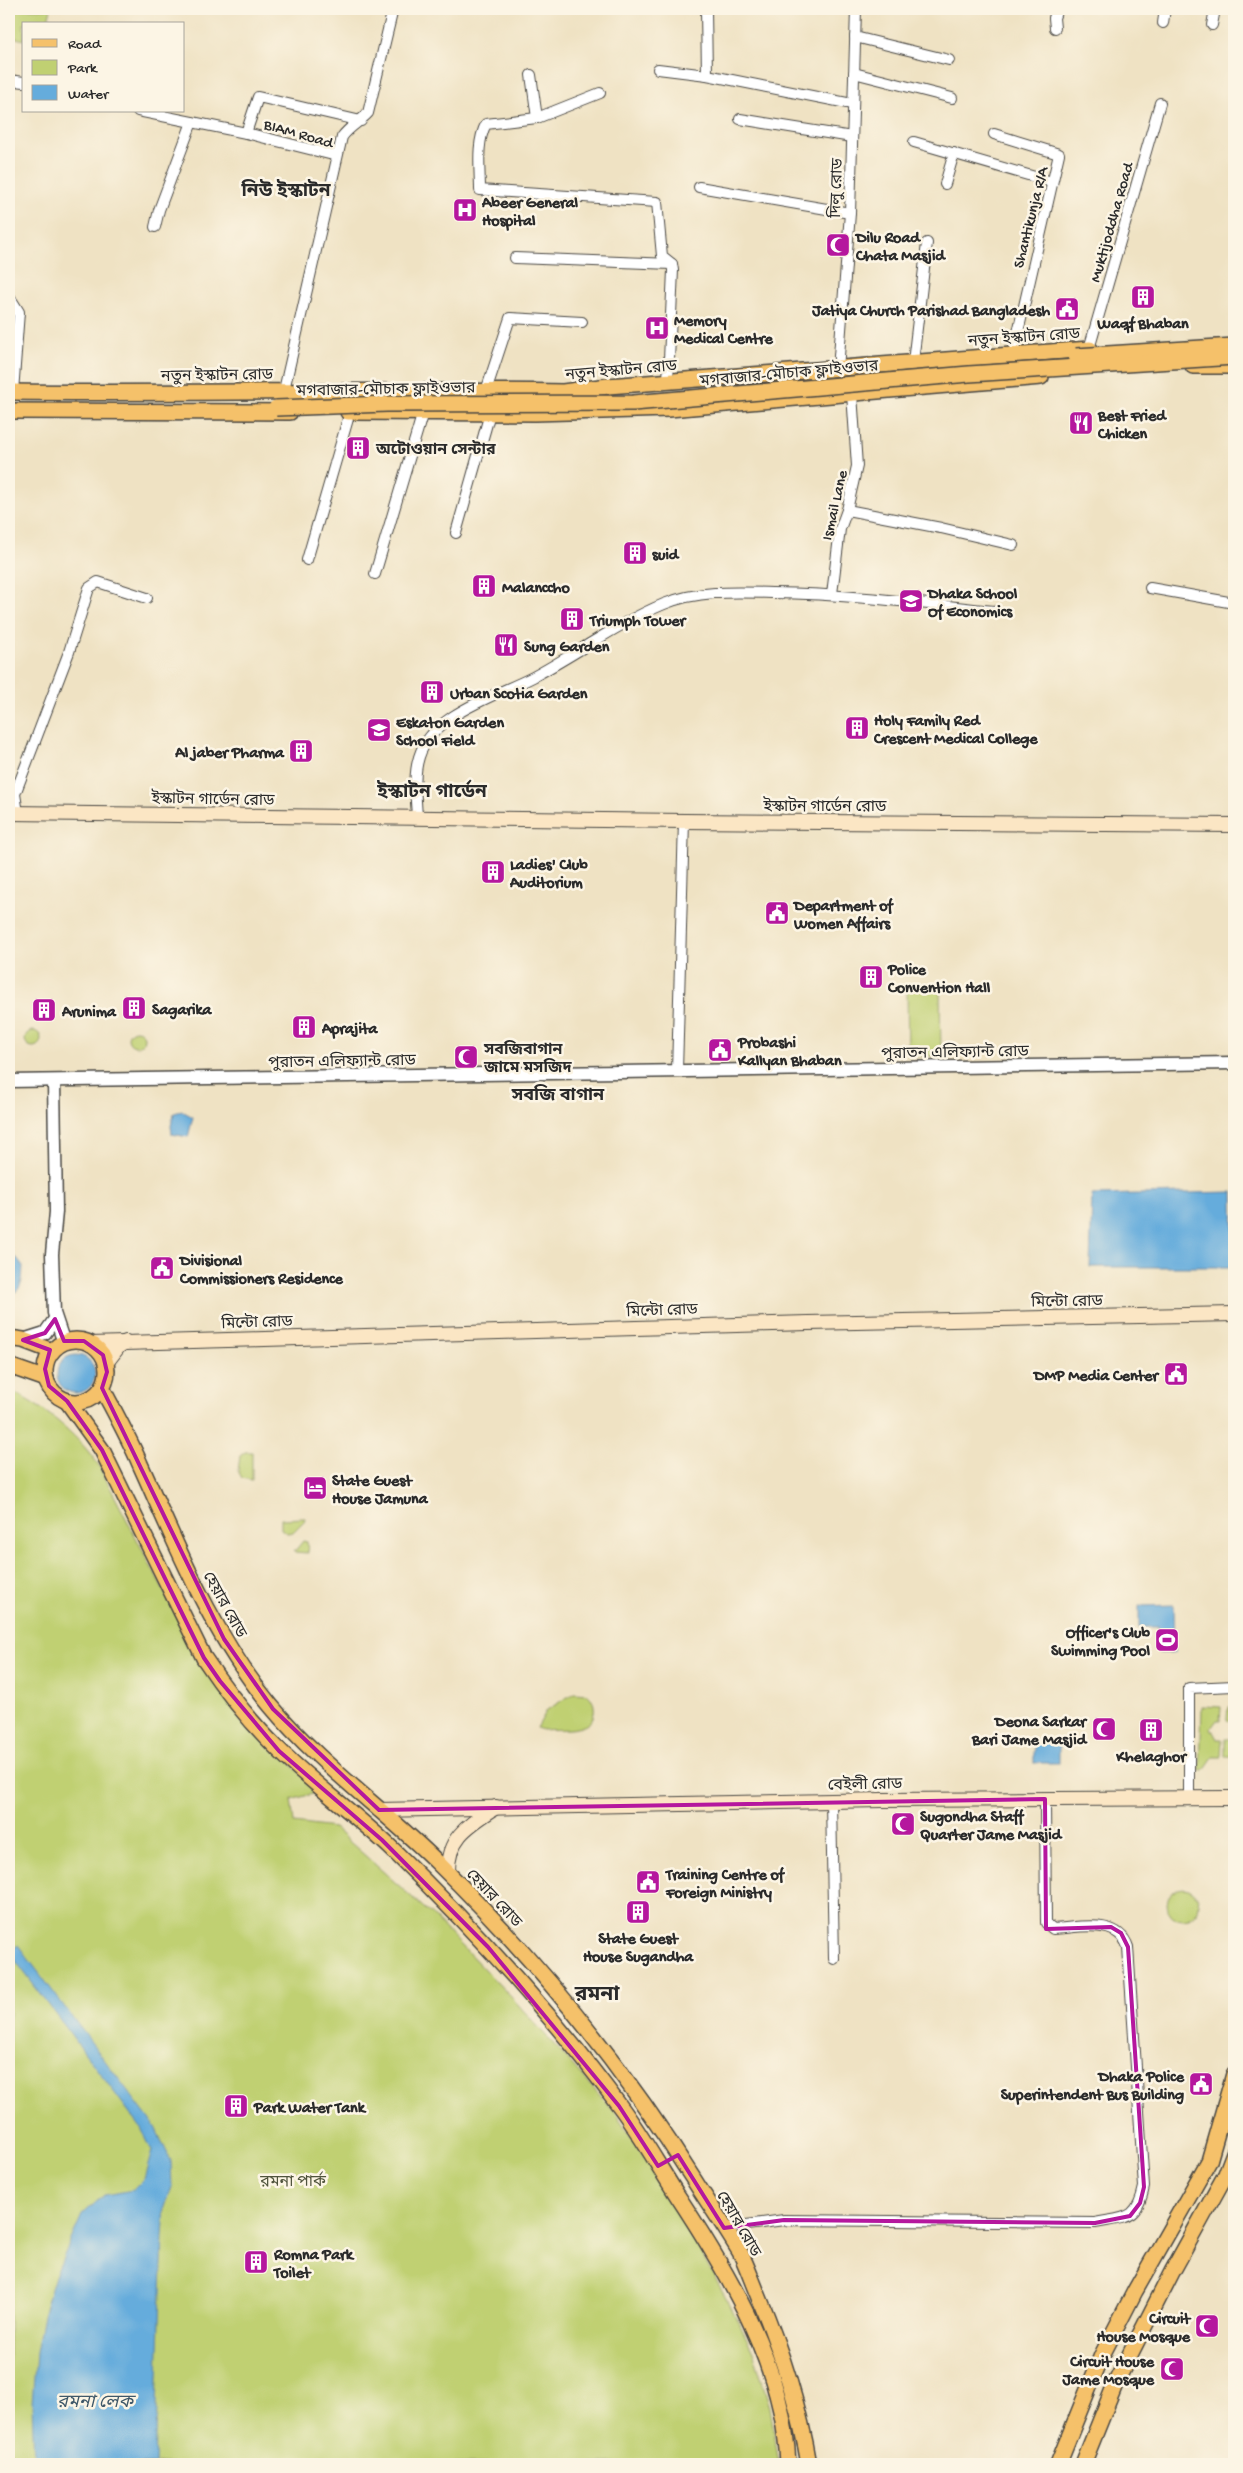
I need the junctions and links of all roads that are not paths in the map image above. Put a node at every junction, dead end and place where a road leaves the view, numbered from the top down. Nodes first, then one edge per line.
1 (394, 9) edge
2 (706, 9) edge
3 (856, 9) edge
4 (1057, 9) edge
5 (1165, 9) edge
6 (1215, 9) edge
7 (1163, 23) dead end
8 (1212, 25) dead end
9 (1056, 28) dead end
10 (855, 37) junction
11 (949, 60) dead end
12 (658, 69) dead end
13 (854, 73) junction
14 (532, 75) dead end
15 (707, 75) junction
16 (9, 80) edge
17 (22, 82) edge
18 (600, 93) dead end
19 (952, 98) dead end
20 (1160, 103) dead end
21 (852, 104) junction
22 (143, 112) edge
23 (537, 118) junction
24 (740, 119) dead end
25 (361, 121) junction
26 (192, 122) junction
27 (246, 133) junction
28 (994, 134) dead end
29 (852, 137) junction
30 (914, 142) dead end
31 (954, 153) junction
32 (337, 156) junction
33 (1052, 182) junction
34 (945, 184) dead end
35 (698, 187) dead end
36 (850, 213) junction
37 (154, 227) dead end
38 (927, 243) dead end
39 (515, 258) dead end
40 (672, 264) junction
41 (9, 296) edge
42 (582, 322) dead end
43 (1234, 341) edge
44 (1234, 346) edge
45 (1089, 349) junction
46 (1013, 354) junction
47 (1234, 357) edge
48 (913, 362) junction
49 (1234, 366) edge
50 (838, 369) junction
51 (1013, 379) junction
52 (668, 382) junction
53 (284, 390) junction
54 (486, 391) junction
55 (519, 391) junction
56 (11, 392) edge
57 (563, 392) junction
58 (852, 394) junction
59 (257, 410) junction
60 (9, 411) edge
61 (350, 412) junction
62 (424, 412) junction
63 (490, 413) junction
64 (518, 413) junction
65 (847, 510) junction
66 (456, 533) dead end
67 (1013, 545) dead end
68 (308, 560) dead end
69 (375, 574) dead end
70 (1150, 588) dead end
71 (832, 594) junction
72 (147, 598) dead end
73 (1234, 603) edge
74 (994, 611) dead end
75 (12, 792) edge
76 (14, 813) edge
77 (416, 818) junction
78 (684, 821) junction
79 (1234, 825) edge
80 (1234, 1063) edge
81 (677, 1071) junction
82 (54, 1080) junction
83 (9, 1081) edge
84 (1234, 1314) edge
85 (55, 1319) junction
86 (16, 1339) edge
87 (126, 1342) junction
88 (90, 1344) junction
89 (58, 1347) junction
90 (106, 1363) junction
91 (9, 1366) edge
92 (46, 1379) junction
93 (102, 1388) junction
94 (67, 1400) junction
95 (1234, 1686) edge
96 (1189, 1798) junction
97 (1234, 1798) edge
98 (1045, 1799) junction
99 (831, 1801) junction
100 (496, 1807) junction
101 (379, 1810) junction
102 (448, 1872) junction
103 (834, 1959) dead end
104 (1234, 2074) edge
105 (1234, 2153) edge
106 (678, 2155) junction
107 (658, 2166) junction
108 (724, 2228) junction
109 (788, 2464) edge
110 (808, 2464) edge
111 (1058, 2464) edge
112 (1083, 2464) edge

1 - 25 street
2 - 15 street
3 - 10 street, দিলু রোড
4 - 9 street
5 - 7 street
6 - 8 street
10 - 11 street
10 - 13 street, দিলু রোড
12 - 15 street
13 - 19 street
13 - 21 street, দিলু রোড
14 - 23 street
15 - 21 street
16 - 17 street
18 - 23 street
20 - 45 street, Muktijoddha Road
21 - 29 street, দিলু রোড
22 - 26 street, BIAM Road
23 - 40 street
24 - 29 street
25 - 27 street
25 - 32 street
26 - 27 street, BIAM Road
26 - 37 street
27 - 32 street, BIAM Road
28 - 33 street, Shantikunja R/A
29 - 36 street, দিলু রোড
30 - 31 street
31 - 33 street
31 - 34 street
32 - 53 street, BIAM Road
33 - 46 street, Shantikunja R/A
35 - 36 street
36 - 50 street, দিলু রোড
38 - 48 street
39 - 40 street
40 - 52 street
41 - 56 street
42 - 54 street
43 - 45 main road, নতুন ইস্কাটন রোড
44 - 57 main road, bridge
45 - 46 main road, নতুন ইস্কাটন রোড
46 - 48 main road, নতুন ইস্কাটন রোড
46 - 51 main road
47 - 59 main road, মগবাজার-মৌচাক ফ্লাইওভার, bridge
48 - 50 main road, নতুন ইস্কাটন রোড
49 - 51 main road
50 - 52 main road, নতুন ইস্কাটন রোড
51 - 58 main road
52 - 57 main road, নতুন ইস্কাটন রোড
53 - 54 main road, নতুন ইস্কাটন রোড
53 - 56 main road, নতুন ইস্কাটন রোড
54 - 55 main road, নতুন ইস্কাটন রোড
55 - 57 main road, নতুন ইস্কাটন রোড
55 - 64 main road
58 - 64 main road
58 - 65 street, Ismail Lane
59 - 60 main road
59 - 61 main road
61 - 62 main road
61 - 68 street
62 - 63 main road
62 - 69 street
63 - 64 main road
63 - 66 street
65 - 67 street
65 - 71 street, Ismail Lane
70 - 73 street
71 - 74 street
71 - 77 street
72 - 75 street
75 - 76 street
76 - 77 main road, ইস্কাটন গার্ডেন রোড
77 - 78 main road, ইস্কাটন গার্ডেন রোড
78 - 79 main road, ইস্কাটন গার্ডেন রোড
78 - 81 street
80 - 81 street, পুরাতন এলিফ্যান্ট রোড
81 - 82 street, পুরাতন এলিফ্যান্ট রোড
82 - 83 street, পুরাতন এলিফ্যান্ট রোড
82 - 85 street
84 - 87 main road, মিন্টো রোড
85 - 86 street
85 - 89 street
86 - 89 main road
87 - 88 main road, মিন্টো রোড
87 - 90 main road
88 - 89 main road
88 - 90 main road
89 - 92 main road
90 - 93 main road
91 - 92 main road
92 - 94 main road
93 - 94 main road
93 - 101 main road, হেয়ার রোড
94 - 107 main road
95 - 96 street
96 - 97 main road, বেইলী রোড
96 - 98 main road, বেইলী রোড
98 - 99 main road, বেইলী রোড
98 - 108 street
99 - 100 main road, বেইলী রোড
99 - 103 street
100 - 101 main road, বেইলী রোড
100 - 102 main road
101 - 102 main road, হেয়ার রোড
102 - 106 main road, হেয়ার রোড
104 - 111 main road
105 - 112 main road
106 - 107 main road
106 - 108 main road, হেয়ার রোড
107 - 109 main road
108 - 110 main road, হেয়ার রোড

